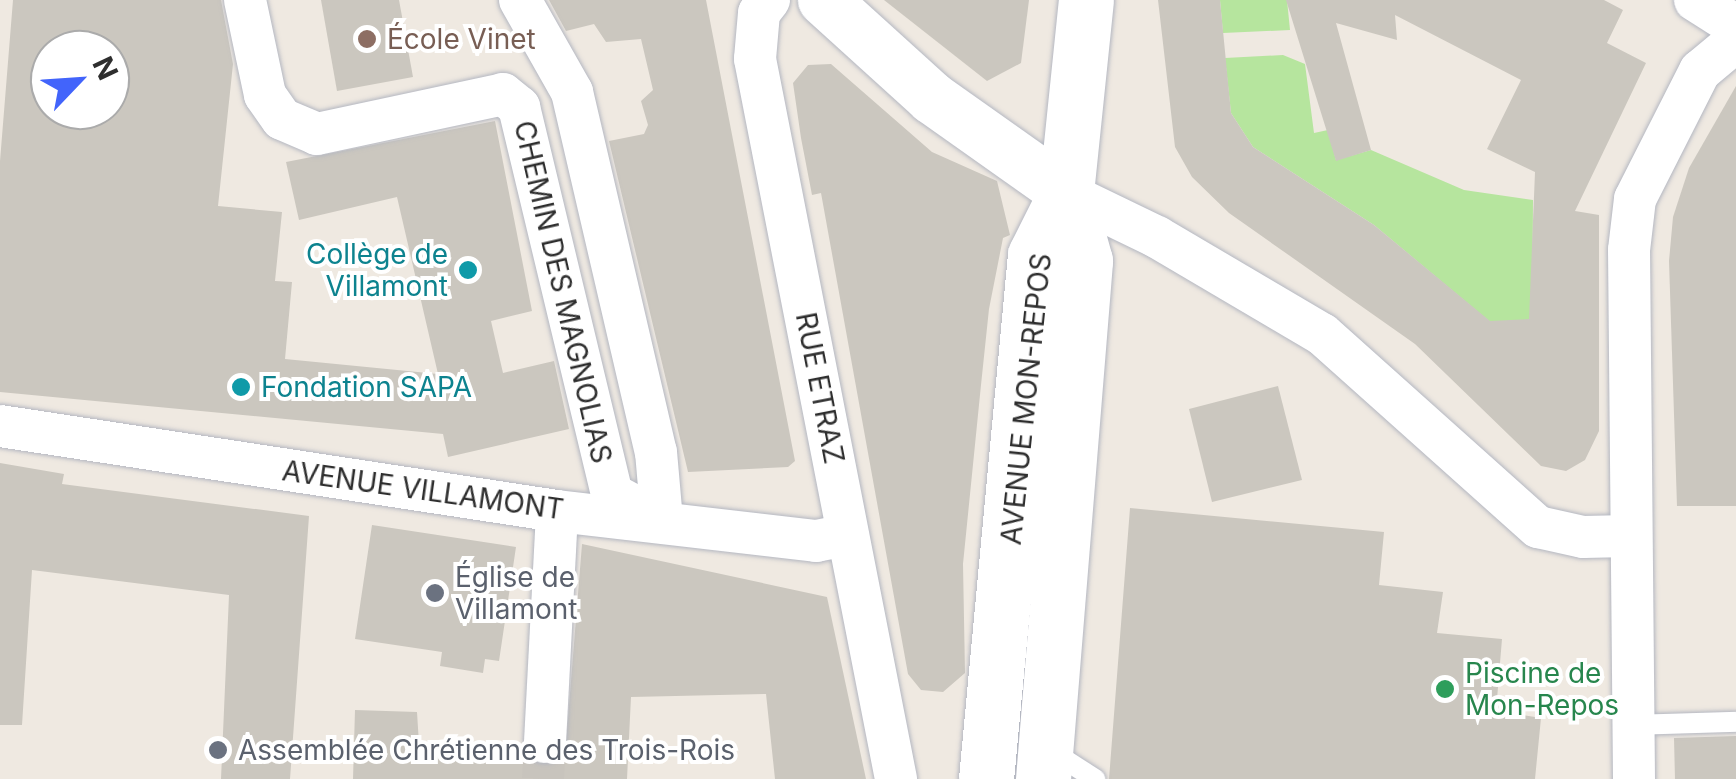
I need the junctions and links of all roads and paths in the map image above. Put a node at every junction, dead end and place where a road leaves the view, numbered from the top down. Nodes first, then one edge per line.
1 (245, 0) edge
2 (520, 0) edge
3 (769, 0) edge
4 (824, 0) edge
5 (1086, 0) edge
6 (1695, 0) edge
7 (1736, 26) edge
8 (1736, 41) edge
9 (1066, 193) junction
10 (0, 426) edge
11 (557, 511) junction
12 (662, 520) junction
13 (847, 534) junction
14 (1628, 536) junction
15 (1736, 722) edge
16 (1632, 725) junction
17 (545, 742) tunnel mouth
18 (1021, 765) edge
19 (896, 779) edge
20 (1094, 779) edge
21 (1634, 779) edge

1 - 12 street, CHEMIN DES MAGNOLIAS
2 - 12 street
3 - 13 street, RUE ETRAZ
4 - 9 street
5 - 9 main road
6 - 7 street
8 - 14 street
9 - 14 street
9 - 18 main road, AVENUE MON-REPOS
9 - 18 main road, AVENUE MON-REPOS
10 - 11 street, AVENUE VILLAMONT
11 - 12 street, AVENUE VILLAMONT
11 - 17 street
12 - 13 street, AVENUE VILLAMONT
13 - 19 street, RUE ETRAZ
14 - 16 street
15 - 16 lane
16 - 21 street
18 - 20 lane

